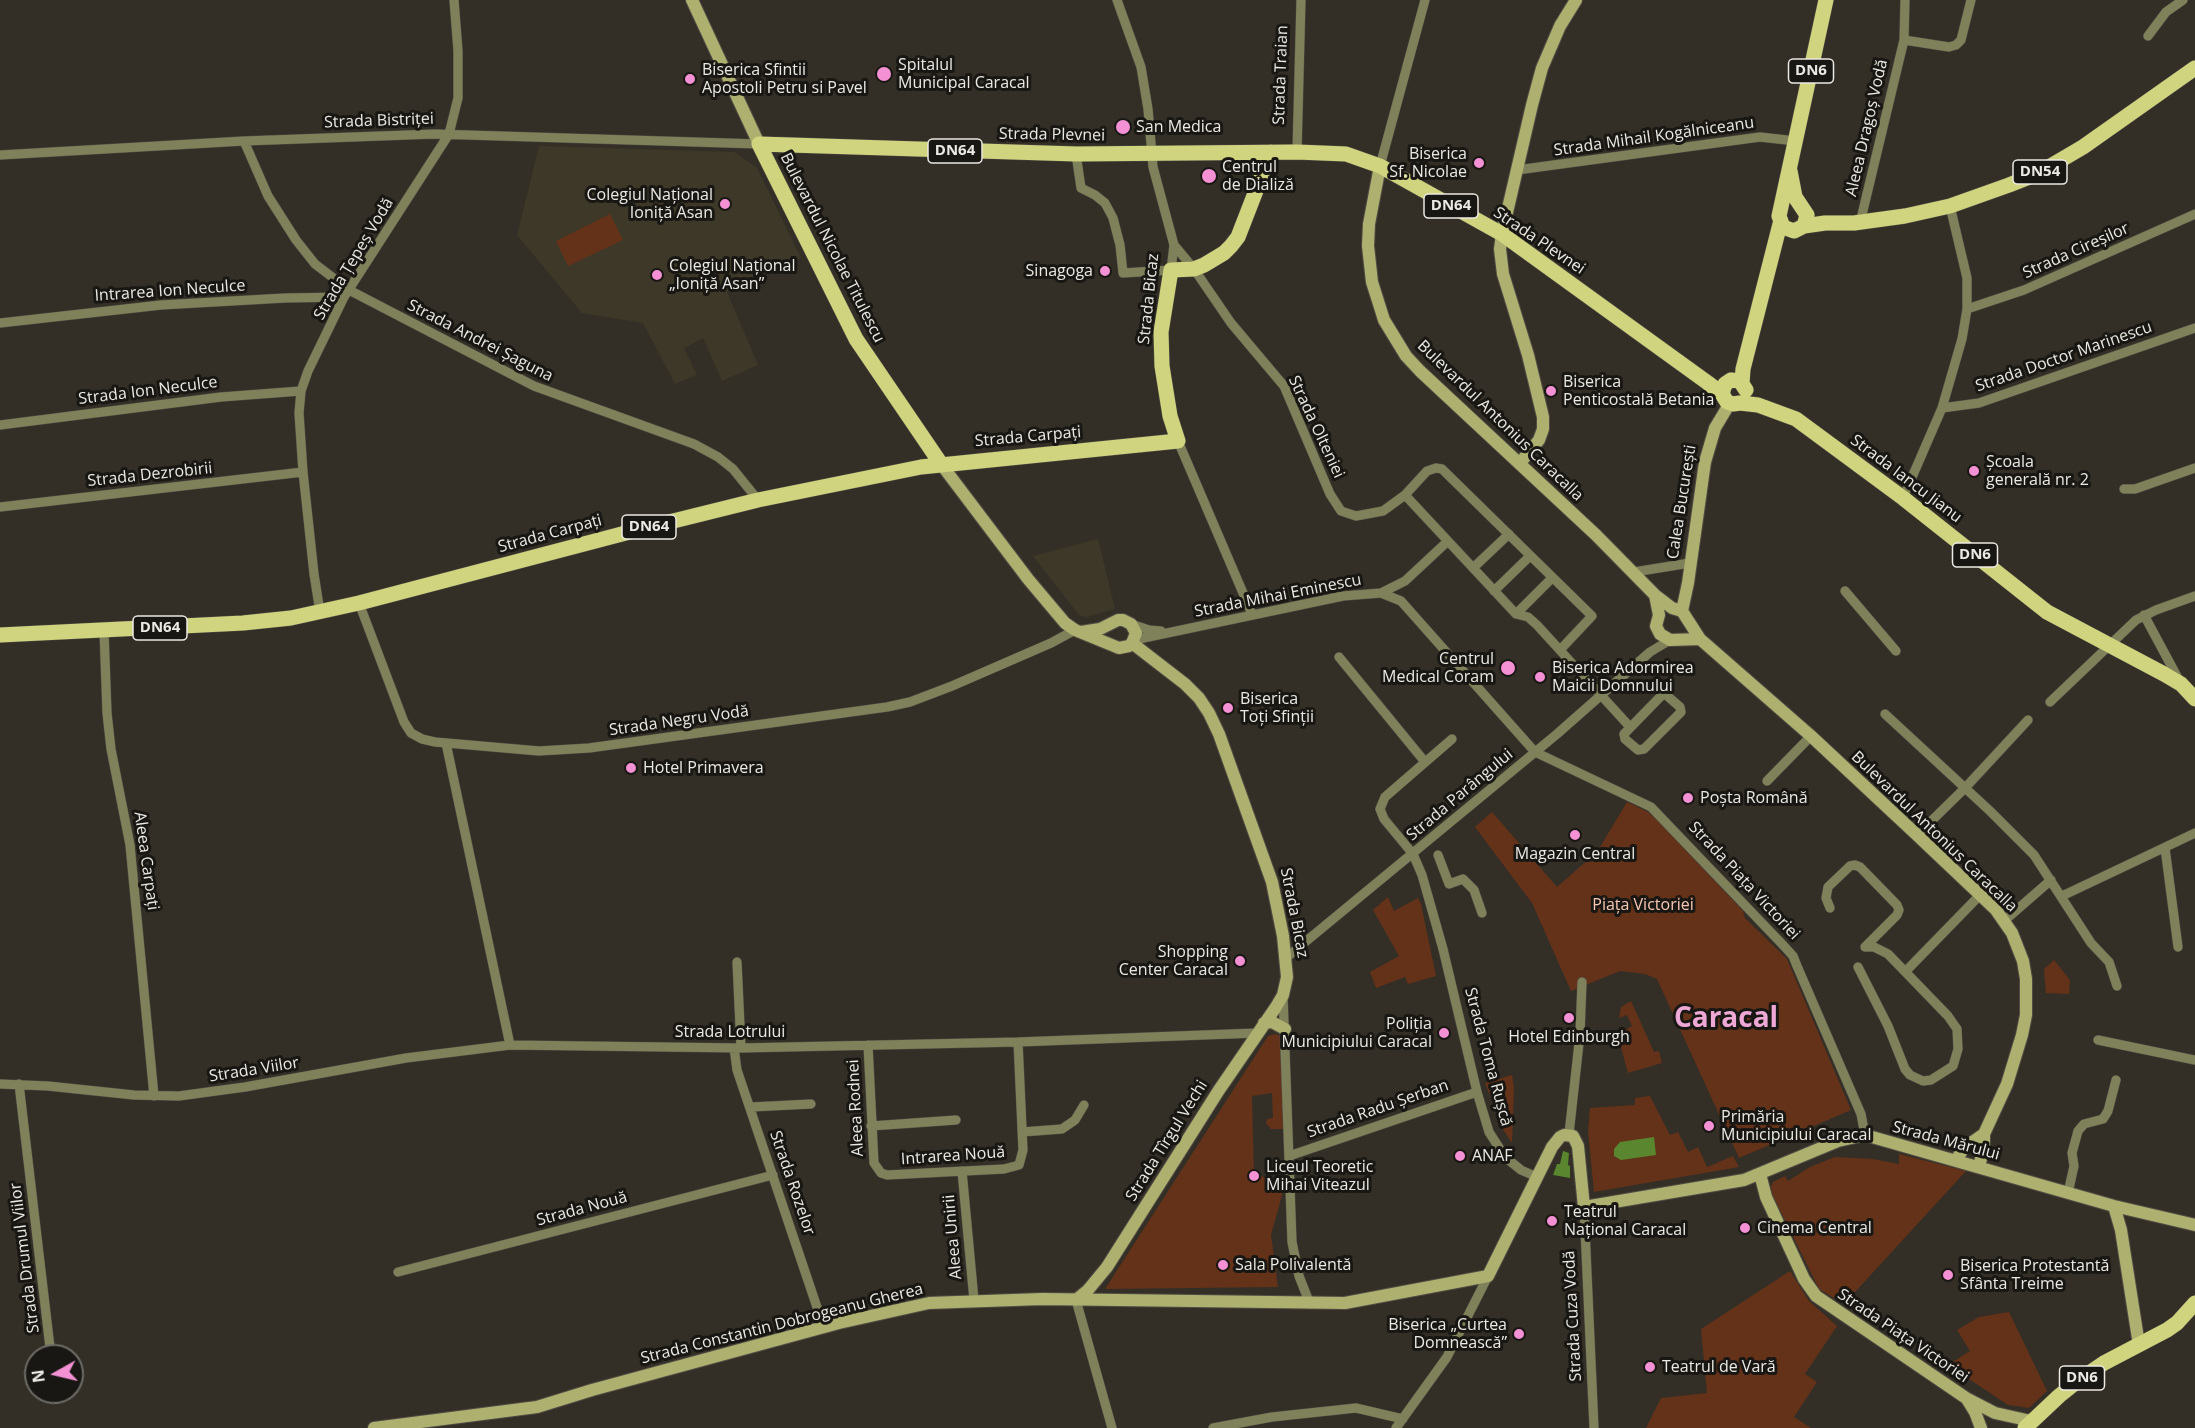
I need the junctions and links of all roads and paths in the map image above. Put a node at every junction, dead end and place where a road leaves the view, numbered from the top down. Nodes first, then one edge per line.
1 (454, 0) edge
2 (692, 0) edge
3 (1117, 0) edge
4 (1301, 0) edge
5 (1425, 0) edge
6 (1576, 0) edge
7 (1826, 0) edge
8 (1905, 0) edge
9 (1971, 0) edge
10 (2183, 0) edge
11 (2148, 36) dead end
12 (1904, 40) junction
13 (2195, 68) edge
14 (449, 134) junction
15 (244, 141) junction
16 (1796, 141) junction
17 (759, 144) junction
18 (1271, 152) junction
19 (1297, 152) junction
20 (1151, 153) junction
21 (1076, 154) junction
22 (0, 155) edge
23 (1380, 166) junction
24 (1516, 170) junction
25 (1950, 207) junction
26 (2195, 214) edge
27 (1794, 218) junction
28 (1860, 223) junction
29 (1502, 234) junction
30 (1174, 246) junction
31 (1194, 269) junction
32 (1171, 270) junction
33 (346, 294) junction
34 (1967, 309) junction
35 (0, 323) edge
36 (2195, 328) edge
37 (301, 391) junction
38 (1738, 391) junction
39 (1942, 408) junction
40 (0, 425) edge
41 (1178, 441) junction
42 (1520, 463) junction
43 (941, 464) junction
44 (2195, 468) edge
45 (303, 472) junction
46 (2124, 489) dead end
47 (1405, 495) junction
48 (1903, 498) junction
49 (758, 500) junction
50 (0, 507) edge
51 (1509, 534) junction
52 (1448, 541) junction
53 (1530, 556) junction
54 (1690, 563) junction
55 (1473, 568) junction
56 (1634, 572) junction
57 (1552, 578) junction
58 (1494, 591) junction
59 (1845, 591) dead end
60 (1381, 593) junction
61 (1655, 595) junction
62 (2195, 596) edge
63 (359, 603) junction
64 (320, 612) junction
65 (1681, 613) junction
66 (1252, 614) junction
67 (1516, 614) junction
68 (1659, 615) junction
69 (2144, 615) junction
70 (1131, 624) junction
71 (1109, 626) junction
72 (1657, 630) junction
73 (104, 631) junction
74 (1078, 631) junction
75 (1173, 631) junction
76 (0, 635) edge
77 (1675, 639) junction
78 (1700, 639) junction
79 (1133, 642) junction
80 (1111, 644) junction
81 (2112, 646) junction
82 (1560, 650) junction
83 (1896, 651) dead end
84 (1650, 652) junction
85 (1339, 657) dead end
86 (2181, 684) junction
87 (1602, 696) junction
88 (2195, 699) edge
89 (2050, 702) dead end
90 (1885, 714) dead end
91 (2028, 720) dead end
92 (1630, 727) junction
93 (1811, 736) junction
94 (1452, 739) dead end
95 (446, 743) junction
96 (1535, 752) junction
97 (1425, 762) junction
98 (1767, 781) dead end
99 (1965, 788) junction
100 (2195, 833) edge
101 (1917, 835) junction
102 (2165, 848) junction
103 (1413, 854) junction
104 (1438, 855) dead end
105 (2051, 880) junction
106 (1980, 895) junction
107 (2062, 896) junction
108 (1830, 908) dead end
109 (1482, 913) dead end
110 (2004, 921) junction
111 (2178, 947) dead end
112 (1287, 957) junction
113 (737, 962) dead end
114 (1857, 967) dead end
115 (1906, 971) junction
116 (1582, 982) dead end
117 (2116, 986) dead end
118 (1283, 995) junction
119 (1261, 1028) junction
120 (1285, 1029) junction
121 (2098, 1040) dead end
122 (1018, 1042) junction
123 (510, 1045) junction
124 (868, 1045) junction
125 (738, 1048) junction
126 (2195, 1060) edge
127 (2116, 1080) dead end
128 (0, 1084) edge
129 (19, 1084) junction
130 (1477, 1092) junction
131 (154, 1096) junction
132 (811, 1104) dead end
133 (1084, 1105) dead end
134 (751, 1107) junction
135 (956, 1120) dead end
136 (872, 1126) junction
137 (1022, 1132) junction
138 (1569, 1134) junction
139 (1984, 1134) junction
140 (1865, 1135) junction
141 (1289, 1156) junction
142 (1956, 1160) junction
143 (1979, 1167) junction
144 (876, 1169) joint
145 (962, 1171) junction
146 (1760, 1174) junction
147 (773, 1175) junction
148 (1537, 1177) junction
149 (2068, 1193) junction
150 (2114, 1206) junction
151 (1584, 1208) junction
152 (2195, 1225) edge
153 (398, 1272) dead end
154 (1488, 1276) junction
155 (974, 1300) junction
156 (1076, 1300) junction
157 (1310, 1304) junction
158 (2193, 1311) edge
159 (824, 1328) junction
160 (50, 1344) edge
161 (2139, 1345) junction
162 (1966, 1398) junction
163 (1403, 1419) junction
164 (2028, 1424) edge
165 (374, 1428) edge
166 (1112, 1428) edge
167 (1213, 1428) edge
168 (1396, 1428) edge
169 (1594, 1428) edge
170 (1981, 1428) edge

1 - 14 street, Strada Țepeș Vodă
2 - 17 main road, Bulevardul Nicolae Titulescu
3 - 20 street, Strada Bicaz
4 - 19 street, Strada Traian
5 - 23 street, Bulevardul Antonius Caracalla
6 - 24 main road
7 - 16 main road, DN6
8 - 12 street, Aleea Dragoș Vodă
9 - 12 street, Aleea Dragoș Vodă
10 - 11 street
12 - 28 street, Aleea Dragoș Vodă
13 - 25 main road, DN54
14 - 15 street, Strada Bistriței
14 - 17 street, Strada Bistriței
14 - 33 street, Strada Țepeș Vodă
15 - 22 street, Strada Bistriței
15 - 33 street, Strada Andrei Șaguna
16 - 24 street, Strada Mihail Kogălniceanu
16 - 27 main road, DN6
17 - 21 main road, Strada Plevnei / DN64
17 - 43 main road, Bulevardul Nicolae Titulescu
18 - 19 main road, Strada Plevnei / DN64
18 - 20 main road, Strada Plevnei / DN64
18 - 31 main road
19 - 23 main road, Strada Plevnei / DN64
20 - 21 main road, Strada Plevnei / DN64
20 - 30 street, Strada Bicaz
21 - 32 street
23 - 29 main road, Strada Plevnei / DN64
23 - 42 main road, Bulevardul Antonius Caracalla
24 - 29 main road
25 - 28 main road, DN54
25 - 34 street
26 - 34 street, Strada Cireșilor
27 - 28 main road, DN54
27 - 38 main road, Calea București
29 - 38 main road, Strada Plevnei / DN64
29 - 42 main road
30 - 31 street, Strada Olteniei
30 - 32 street, Strada Bicaz
31 - 32 main road
31 - 47 street, Strada Olteniei
32 - 41 main road, Strada Bicaz
33 - 35 street, Intrarea Ion Neculce
33 - 37 street, Strada Țepeș Vodă
33 - 49 street, Strada Andrei Șaguna
34 - 39 street
36 - 39 street, Strada Doctor Marinescu
37 - 40 street, Strada Ion Neculce
37 - 45 street, Strada Țepeș Vodă
38 - 48 main road, Strada Iancu Jianu / DN6
38 - 54 main road, Calea București
39 - 48 street
41 - 43 main road, Strada Carpați
41 - 66 street, Strada Bicaz
42 - 56 main road, Bulevardul Antonius Caracalla
43 - 49 main road, Strada Carpați / DN64
43 - 74 main road, Bulevardul Nicolae Titulescu
44 - 46 street
45 - 50 street, Strada Dezrobirii
45 - 64 street, Strada Țepeș Vodă
47 - 51 street, Strada Olteniei
47 - 52 street
48 - 81 main road, Strada Iancu Jianu / DN6
49 - 63 main road, Strada Carpați / DN64
51 - 53 street
51 - 55 street
52 - 55 street
52 - 60 street
53 - 57 street
53 - 58 street
54 - 56 street
54 - 65 main road, Calea București
55 - 58 street
56 - 61 main road, Bulevardul Antonius Caracalla
57 - 67 street
57 - 82 street
58 - 67 street
59 - 83 street
60 - 66 street, Strada Mihai Eminescu
60 - 96 street, Strada Mihai Eminescu
61 - 65 main road, Bulevardul Antonius Caracalla
61 - 68 main road
62 - 69 street
63 - 64 main road, Strada Carpați / DN64
63 - 95 street, Strada Negru Vodă
64 - 73 main road, Strada Carpați / DN64
65 - 68 main road
65 - 77 main road
65 - 78 main road, Bulevardul Antonius Caracalla
66 - 75 street, Strada Mihai Eminescu
67 - 82 street
68 - 72 main road
69 - 81 street
69 - 86 street, Strada Iancu Jianu
70 - 71 main road
70 - 75 street, Strada Mihai Eminescu
70 - 79 main road
71 - 74 main road
71 - 80 main road
72 - 77 main road
72 - 84 street, Strada Parângului
73 - 76 main road, Strada Carpați / DN64
73 - 131 street, Aleea Carpați
74 - 80 main road, Bulevardul Nicolae Titulescu
74 - 95 street, Strada Negru Vodă
75 - 79 street, Strada Mihai Eminescu
77 - 78 main road
77 - 84 street, Strada Parângului
78 - 93 main road, Bulevardul Antonius Caracalla
79 - 80 main road
79 - 112 main road, Strada Bicaz
81 - 86 main road, Strada Iancu Jianu / DN6
81 - 89 street
82 - 87 street
84 - 87 street, Strada Parângului
85 - 97 street
86 - 88 main road, Strada Iancu Jianu / DN6
87 - 92 street
87 - 96 street, Strada Parângului
90 - 99 street
91 - 99 street
92 - 92 street
93 - 98 street
93 - 101 main road, Bulevardul Antonius Caracalla
94 - 97 street
95 - 123 street
96 - 103 street, Strada Parângului
96 - 140 street, Strada Piața Victoriei
97 - 103 street, Strada Toma Rușcă
99 - 101 street
99 - 105 street
100 - 102 street
101 - 106 main road, Bulevardul Antonius Caracalla
102 - 107 street
102 - 111 street
103 - 112 street, Strada Parângului
103 - 130 street, Strada Toma Rușcă
104 - 109 street
105 - 107 street
105 - 110 street
106 - 110 main road, Bulevardul Antonius Caracalla
106 - 115 street
107 - 117 street
108 - 115 street
110 - 139 main road, Bulevardul Antonius Caracalla
112 - 118 main road, Strada Bicaz
113 - 125 street, Strada Rozelor
114 - 115 street
116 - 138 street, Strada Cuza Vodă
118 - 119 main road, Strada Tîrgul Vechi
118 - 120 street, Strada Bicaz
119 - 120 main road
119 - 122 street, Strada Lotrului
119 - 156 main road, Strada Tîrgul Vechi
120 - 141 street, Strada Bicaz
121 - 126 street
122 - 124 street, Strada Lotrului
122 - 137 street, Intrarea Nouă
123 - 125 street, Strada Lotrului
123 - 131 street, Strada Viilor
124 - 125 street, Strada Lotrului
124 - 136 street, Aleea Rodnei
125 - 134 street, Strada Rozelor
127 - 149 street
128 - 129 street, Strada Viilor
129 - 131 street, Strada Viilor
129 - 160 street, Strada Drumul Viilor
130 - 141 street, Strada Radu Șerban
130 - 148 street, Strada Toma Rușcă
132 - 134 street
133 - 137 street
134 - 147 street, Strada Rozelor
135 - 136 street
136 - 144 street, Aleea Rodnei
137 - 145 street, Intrarea Nouă
138 - 148 main road
138 - 151 main road, Strada Cuza Vodă
139 - 142 main road, Bulevardul Antonius Caracalla
139 - 143 main road, Bulevardul Antonius Caracalla
140 - 142 main road, Strada Mărului
140 - 146 main road, Strada Mărului
141 - 157 street, Strada Bicaz
142 - 143 main road, Strada Mărului
143 - 149 main road, Strada Mărului
144 - 145 street, Intrarea Nouă
145 - 155 street, Aleea Unirii
146 - 151 main road, Strada Mărului
146 - 162 main road, Strada Piața Victoriei
147 - 153 street, Strada Nouă
147 - 159 street, Strada Rozelor
148 - 154 main road
149 - 150 main road, Strada Mărului
150 - 152 main road, Strada Mărului
150 - 161 main road
151 - 169 street, Strada Cuza Vodă
154 - 157 main road, Strada Constantin Dobrogeanu Gherea
154 - 163 street
155 - 156 main road, Strada Constantin Dobrogeanu Gherea
155 - 159 main road, Strada Constantin Dobrogeanu Gherea
156 - 157 main road, Strada Constantin Dobrogeanu Gherea
156 - 166 street
158 - 161 main road, DN6
159 - 165 main road, Strada Constantin Dobrogeanu Gherea
161 - 164 main road, DN6
162 - 164 main road, Strada Piața Victoriei
162 - 170 main road, Strada Piața Victoriei
163 - 167 street
163 - 168 street

